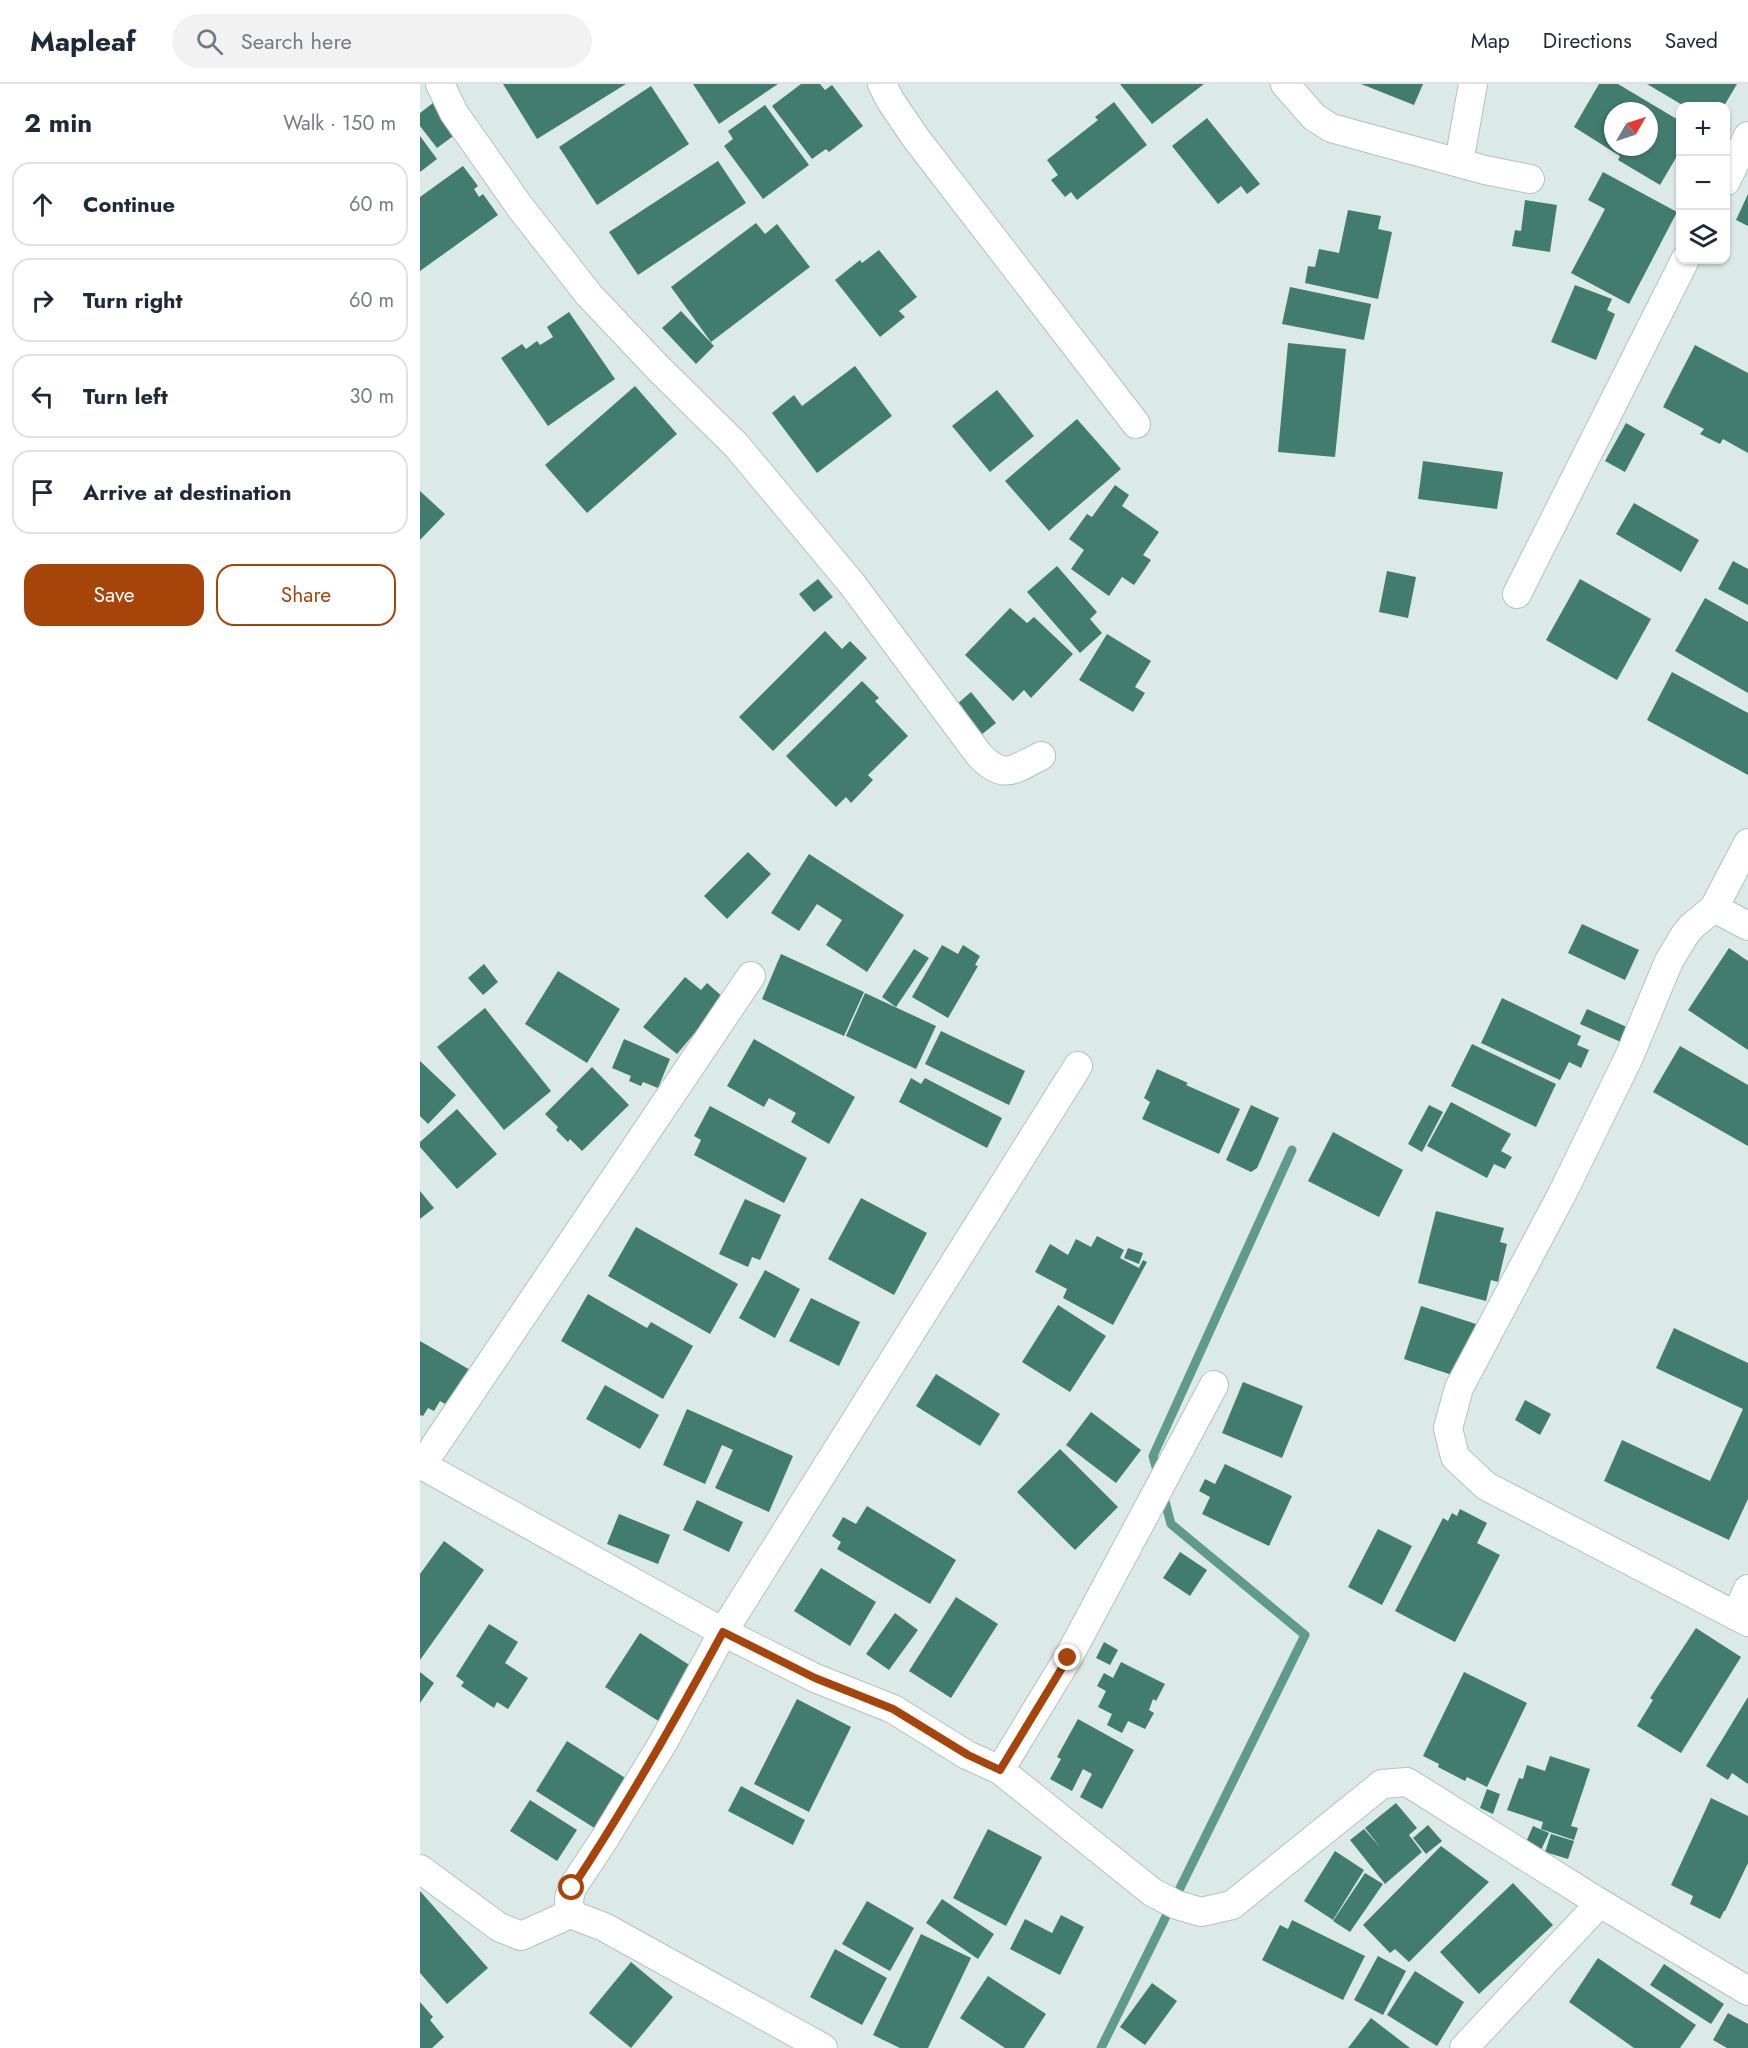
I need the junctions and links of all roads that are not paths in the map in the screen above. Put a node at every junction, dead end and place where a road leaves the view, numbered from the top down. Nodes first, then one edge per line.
1 (440, 84) edge
2 (882, 84) edge
3 (1285, 84) edge
4 (1473, 84) edge
5 (1748, 136) edge
6 (1459, 162) junction
7 (1730, 170) edge
8 (1530, 179) dead end
9 (1683, 264) edge
10 (1136, 424) dead end
11 (1516, 594) dead end
12 (1041, 756) dead end
13 (1748, 843) edge
14 (1714, 908) junction
15 (1748, 926) edge
16 (751, 976) dead end
17 (1078, 1066) dead end
18 (1214, 1384) dead end
19 (421, 1465) edge
20 (1748, 1589) edge
21 (1742, 1619) edge
22 (723, 1632) junction
23 (1000, 1770) junction
24 (420, 1869) edge
25 (1600, 1903) junction
26 (570, 1914) junction
27 (1748, 1991) edge
28 (823, 2048) edge
29 (1464, 2048) edge

1 - 12 street
2 - 10 street
3 - 6 street
4 - 6 street
5 - 7 street
6 - 8 street
9 - 11 street
13 - 14 street
14 - 15 street
14 - 21 street
16 - 19 street
17 - 22 street
18 - 23 street
19 - 22 street
20 - 21 street
22 - 23 street
22 - 26 street
23 - 25 street
24 - 26 street
25 - 27 street
25 - 29 street
26 - 28 street

